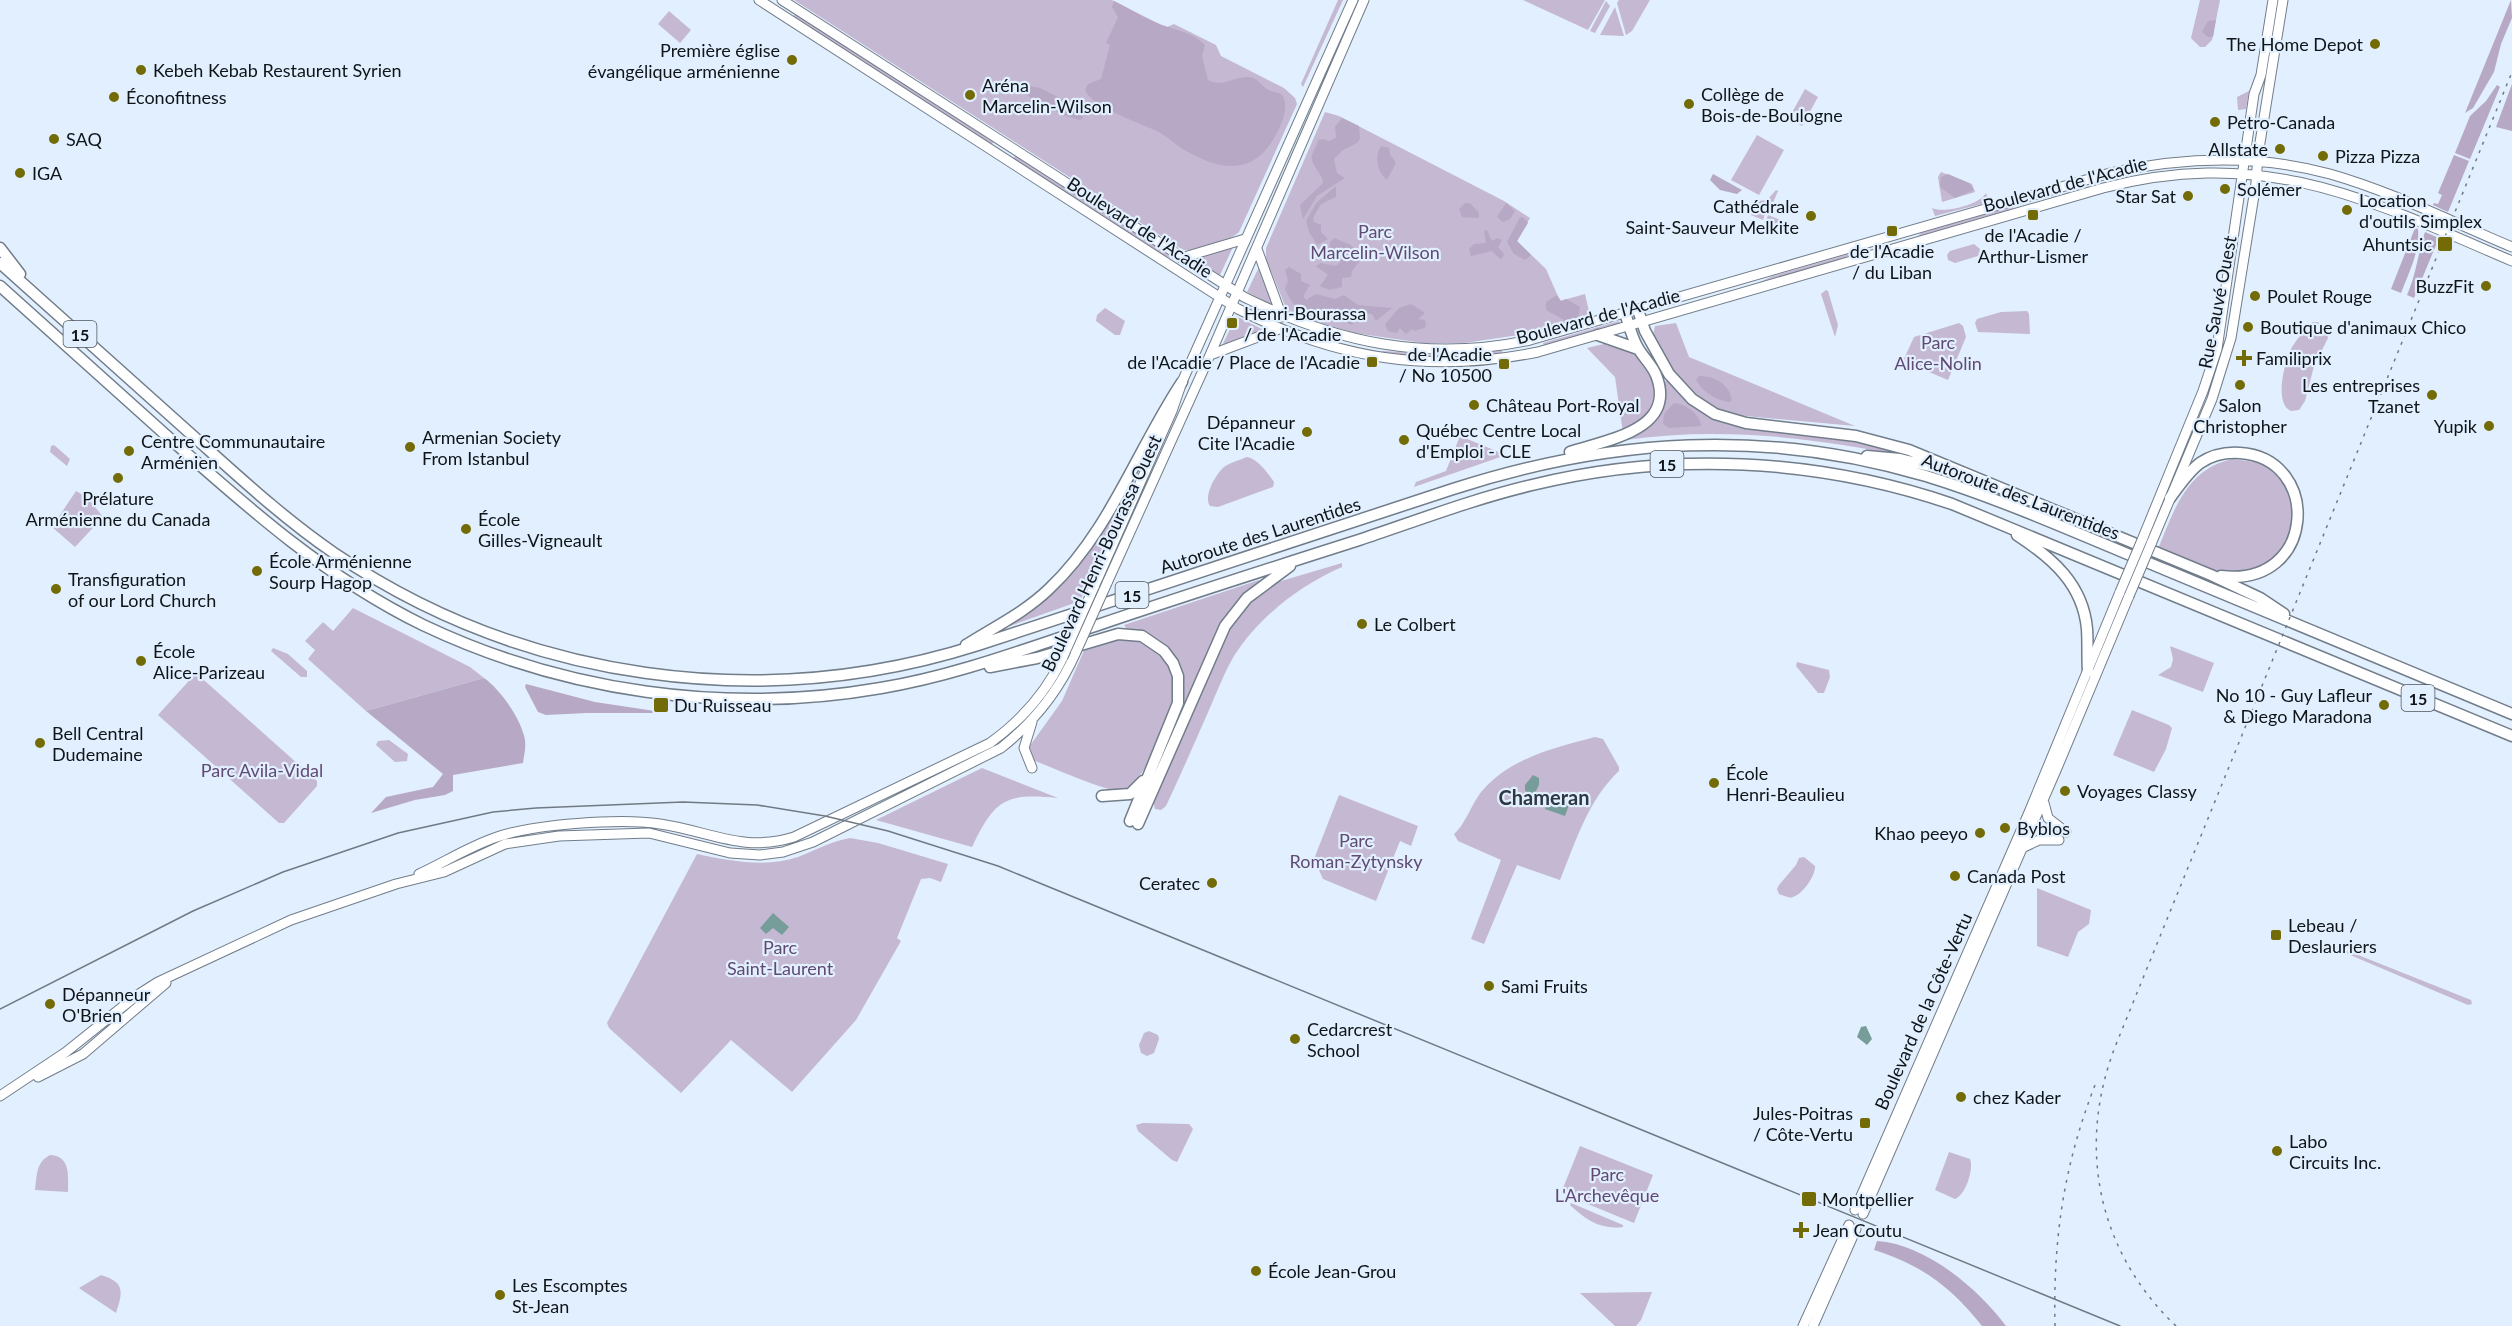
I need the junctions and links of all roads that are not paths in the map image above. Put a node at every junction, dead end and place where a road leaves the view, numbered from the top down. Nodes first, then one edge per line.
1 (759, 0) edge
2 (782, 0) edge
3 (1353, 0) edge
4 (1364, 0) edge
5 (2273, 0) edge
6 (2283, 0) edge
7 (2245, 160) junction
8 (2258, 161) junction
9 (2243, 173) junction
10 (2257, 174) junction
11 (1245, 239) junction
12 (2512, 247) edge
13 (0, 248) edge
14 (1257, 249) junction
15 (1180, 258) junction
16 (2512, 261) edge
17 (0, 263) edge
18 (0, 286) edge
19 (1225, 286) junction
20 (34, 293) junction
21 (1237, 293) junction
22 (1220, 297) junction
23 (1232, 305) junction
24 (1638, 310) junction
25 (1625, 313) junction
26 (1282, 316) junction
27 (1641, 322) junction
28 (1629, 326) junction
29 (1279, 329) junction
30 (1598, 335) junction
31 (1511, 344) junction
32 (1638, 349) junction
33 (1210, 356) junction
34 (1513, 357) junction
35 (1182, 382) junction
36 (1794, 449) junction
37 (1512, 472) junction
38 (1972, 477) junction
39 (2170, 498) junction
40 (1994, 520) junction
41 (2146, 542) junction
42 (1301, 558) junction
43 (2211, 575) junction
44 (2125, 594) junction
45 (2304, 627) junction
46 (953, 653) junction
47 (2088, 672) junction
48 (925, 679) junction
49 (2512, 714) edge
50 (1032, 721) junction
51 (2512, 736) edge
52 (1154, 763) junction
53 (1032, 768) dead end
54 (1102, 796) dead end
55 (2043, 801) junction
56 (2066, 832) dead end
57 (2059, 840) dead end
58 (2022, 848) junction
59 (396, 884) junction
60 (0, 1096) edge
61 (1803, 1326) edge
62 (1813, 1326) edge

1 - 22 main road, Boulevard de l'Acadie
2 - 15 main road, Boulevard de l'Acadie
3 - 11 main road, Boulevard Henri-Bourassa Ouest
4 - 14 main road, Boulevard Henri-Bourassa Ouest
5 - 7 main road, Rue Sauvé Ouest
6 - 8 main road, Rue Sauvé Ouest
7 - 8 main road, Boulevard de l'Acadie
7 - 9 main road, Rue Sauvé Ouest
7 - 24 main road, Boulevard de l'Acadie
8 - 10 main road, Rue Sauvé Ouest
8 - 12 main road, Boulevard de l'Acadie
9 - 10 main road, Boulevard de l'Acadie
9 - 27 main road, Boulevard de l'Acadie
9 - 41 main road, Rue Sauvé Ouest
10 - 16 main road, Boulevard de l'Acadie
10 - 39 main road, Rue Sauvé Ouest
11 - 15 main road
11 - 19 main road, Boulevard Henri-Bourassa Ouest
13 - 20 highway
14 - 21 main road, Boulevard Henri-Bourassa Ouest
14 - 26 main road
15 - 19 main road, Boulevard de l'Acadie
17 - 20 highway, Autoroute des Laurentides / 15
18 - 48 highway, Autoroute des Laurentides / 15
19 - 21 main road, Boulevard de l'Acadie
19 - 22 main road, Boulevard Henri-Bourassa Ouest
20 - 46 highway, Autoroute des Laurentides / 15
21 - 23 main road, Boulevard Henri-Bourassa Ouest
21 - 26 main road, Boulevard de l'Acadie
22 - 23 main road, Boulevard de l'Acadie
22 - 35 main road, Boulevard Henri-Bourassa Ouest
23 - 29 main road, Boulevard de l'Acadie
23 - 33 main road, Boulevard Henri-Bourassa Ouest
24 - 25 main road, Boulevard de l'Acadie
24 - 27 highway
25 - 28 highway
25 - 31 main road, Boulevard de l'Acadie
26 - 31 main road, Boulevard de l'Acadie
27 - 28 main road, Boulevard de l'Acadie
27 - 38 highway
28 - 30 main road, Boulevard de l'Acadie
28 - 32 highway
29 - 33 main road
29 - 34 main road, Boulevard de l'Acadie
30 - 32 highway
30 - 34 main road, Boulevard de l'Acadie
31 - 34 main road
32 - 37 highway
33 - 50 main road, Boulevard Henri-Bourassa Ouest, bridge
35 - 46 highway
35 - 59 main road, Boulevard Henri-Bourassa Ouest, bridge
36 - 37 highway, Autoroute des Laurentides / 15
36 - 38 highway
36 - 45 highway, Autoroute des Laurentides / 15
37 - 46 highway, Autoroute des Laurentides / 15
38 - 43 highway
39 - 41 main road, Rue Sauvé Ouest
39 - 43 highway
40 - 42 highway, Autoroute des Laurentides / 15
40 - 47 highway
40 - 51 highway, Autoroute des Laurentides / 15
41 - 44 main road, Rue Sauvé Ouest, bridge
42 - 48 highway, Autoroute des Laurentides / 15
42 - 52 highway
43 - 45 highway
44 - 47 main road, Boulevard de la Côte-Vertu
44 - 55 main road, Boulevard de la Côte-Vertu
45 - 49 highway, Autoroute des Laurentides / 15
47 - 58 main road, Boulevard de la Côte-Vertu
48 - 52 highway
50 - 53 main road
50 - 59 main road, Boulevard Henri-Bourassa Ouest
52 - 54 highway
55 - 56 main road
55 - 58 main road, Boulevard de la Côte-Vertu
57 - 58 main road
59 - 60 main road, Boulevard Henri-Bourassa Ouest
61 - 62 main road

